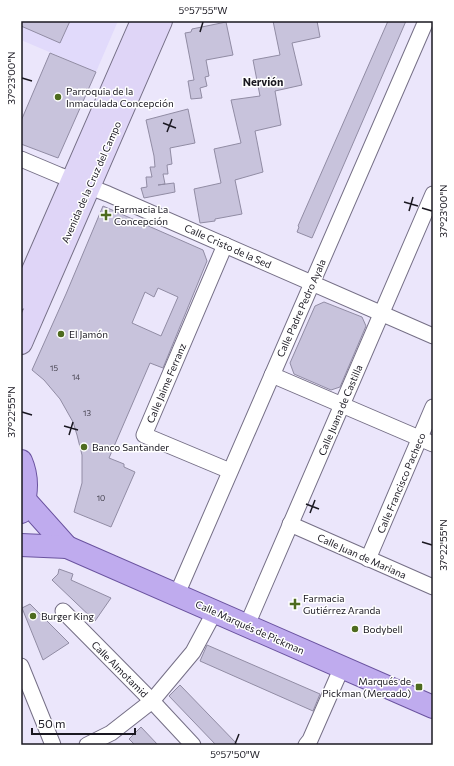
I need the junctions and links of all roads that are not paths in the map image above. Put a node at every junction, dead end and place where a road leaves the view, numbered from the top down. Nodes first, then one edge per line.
1 (142, 21) edge
2 (161, 21) edge
3 (426, 21) edge
4 (21, 159) edge
5 (80, 183) junction
6 (433, 194) edge
7 (225, 245) junction
8 (312, 283) junction
9 (21, 298) edge
10 (382, 313) junction
11 (433, 336) edge
12 (21, 343) edge
13 (272, 375) junction
14 (342, 405) junction
15 (433, 407) edge
16 (426, 441) edge
17 (21, 461) edge
18 (230, 471) junction
19 (23, 506) edge
20 (290, 524) junction
21 (21, 545) edge
22 (67, 547) junction
23 (368, 558) junction
24 (433, 587) edge
25 (177, 594) junction
26 (63, 611) dead end
27 (215, 611) junction
28 (247, 625) junction
29 (21, 666) edge
30 (342, 667) junction
31 (152, 701) junction
32 (433, 707) edge
33 (313, 743) edge
34 (53, 745) edge
35 (87, 745) edge
36 (193, 745) edge

1 - 5 main road, Avenida de la Cruz del Campo
2 - 5 main road, Avenida de la Cruz del Campo
3 - 8 street, Calle Padre Pedro Ayala
4 - 5 street, Calle Cristo de la Sed
5 - 7 street, Calle Cristo de la Sed
5 - 9 main road, Avenida de la Cruz del Campo
5 - 12 main road, Avenida de la Cruz del Campo
6 - 10 street, Calle Juana de Castilla
7 - 8 street, Calle Cristo de la Sed
7 - 18 street, Calle Jaime Ferranz
8 - 10 street, Calle Cristo de la Sed
8 - 13 street, Calle Padre Pedro Ayala
10 - 11 street, Calle Cristo de la Sed
10 - 14 street, Calle Juana de Castilla
13 - 14 street
13 - 18 street, Calle Padre Pedro Ayala
14 - 16 street
14 - 20 street, Calle Juana de Castilla
15 - 16 street, Calle Francisco Pacheco
16 - 23 street, Calle Francisco Pacheco
17 - 19 main road
18 - 25 street, Calle Padre Pedro Ayala
19 - 22 main road
20 - 23 street, Calle Juan de Mariana
20 - 28 street, Calle Juana de Castilla
21 - 22 main road
22 - 25 main road, Calle Marqués de Pickman
23 - 24 street, Calle Juan de Mariana
25 - 27 main road, Calle Marqués de Pickman
26 - 31 street, Calle Almotamid
27 - 28 main road, Calle Marqués de Pickman
27 - 31 street
28 - 30 main road, Calle Marqués de Pickman
29 - 34 street
30 - 32 main road, Calle Marqués de Pickman
30 - 33 street
31 - 35 street
31 - 36 street, Calle Almotamid

